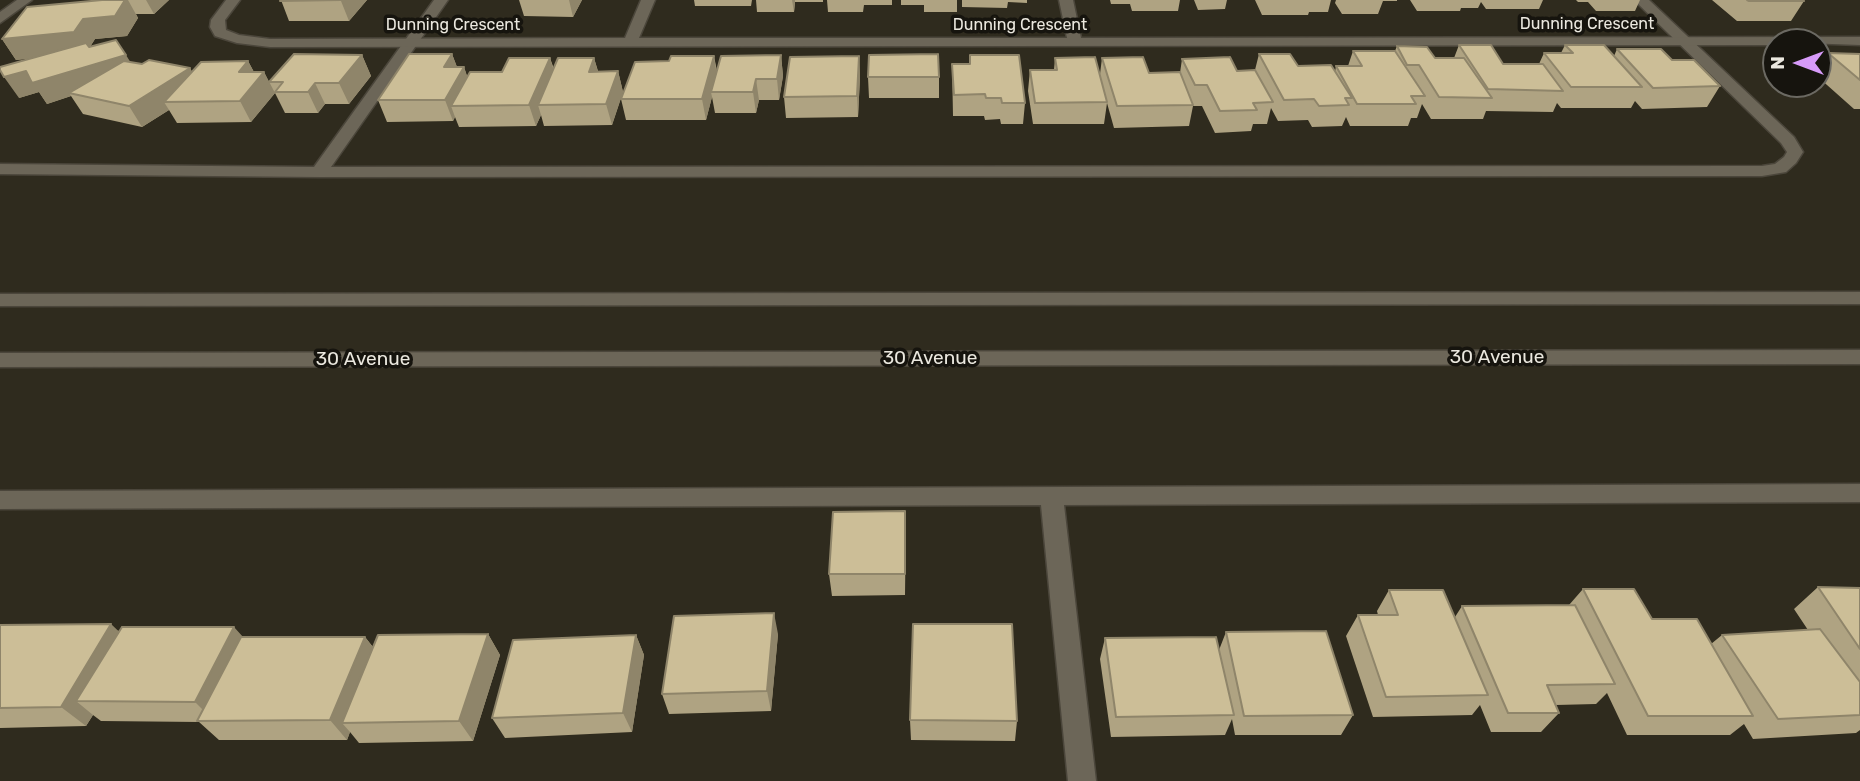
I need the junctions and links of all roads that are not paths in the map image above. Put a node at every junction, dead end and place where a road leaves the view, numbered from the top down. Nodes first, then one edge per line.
1 (25, 0) edge
2 (233, 0) edge
3 (441, 0) edge
4 (648, 0) edge
5 (1066, 0) edge
6 (1641, 0) edge
7 (0, 19) edge
8 (1860, 41) edge
9 (1075, 42) junction
10 (1685, 42) junction
11 (410, 43) junction
12 (631, 43) junction
13 (0, 169) edge
14 (319, 172) junction
15 (1860, 298) edge
16 (0, 300) edge
17 (1860, 358) edge
18 (0, 360) edge
19 (1860, 493) edge
20 (1052, 497) junction
21 (0, 500) edge
22 (1082, 781) edge

1 - 7 main road
2 - 11 main road, Dunning Crescent
3 - 11 main road
4 - 12 main road
5 - 9 main road
6 - 10 main road
8 - 10 main road, Dunning Crescent
9 - 10 main road, Dunning Crescent
9 - 12 main road, Dunning Crescent
10 - 14 main road
11 - 12 main road, Dunning Crescent
11 - 14 main road
13 - 14 main road
15 - 16 main road
17 - 18 main road, 30 Avenue
19 - 20 main road
20 - 21 main road
20 - 22 main road

